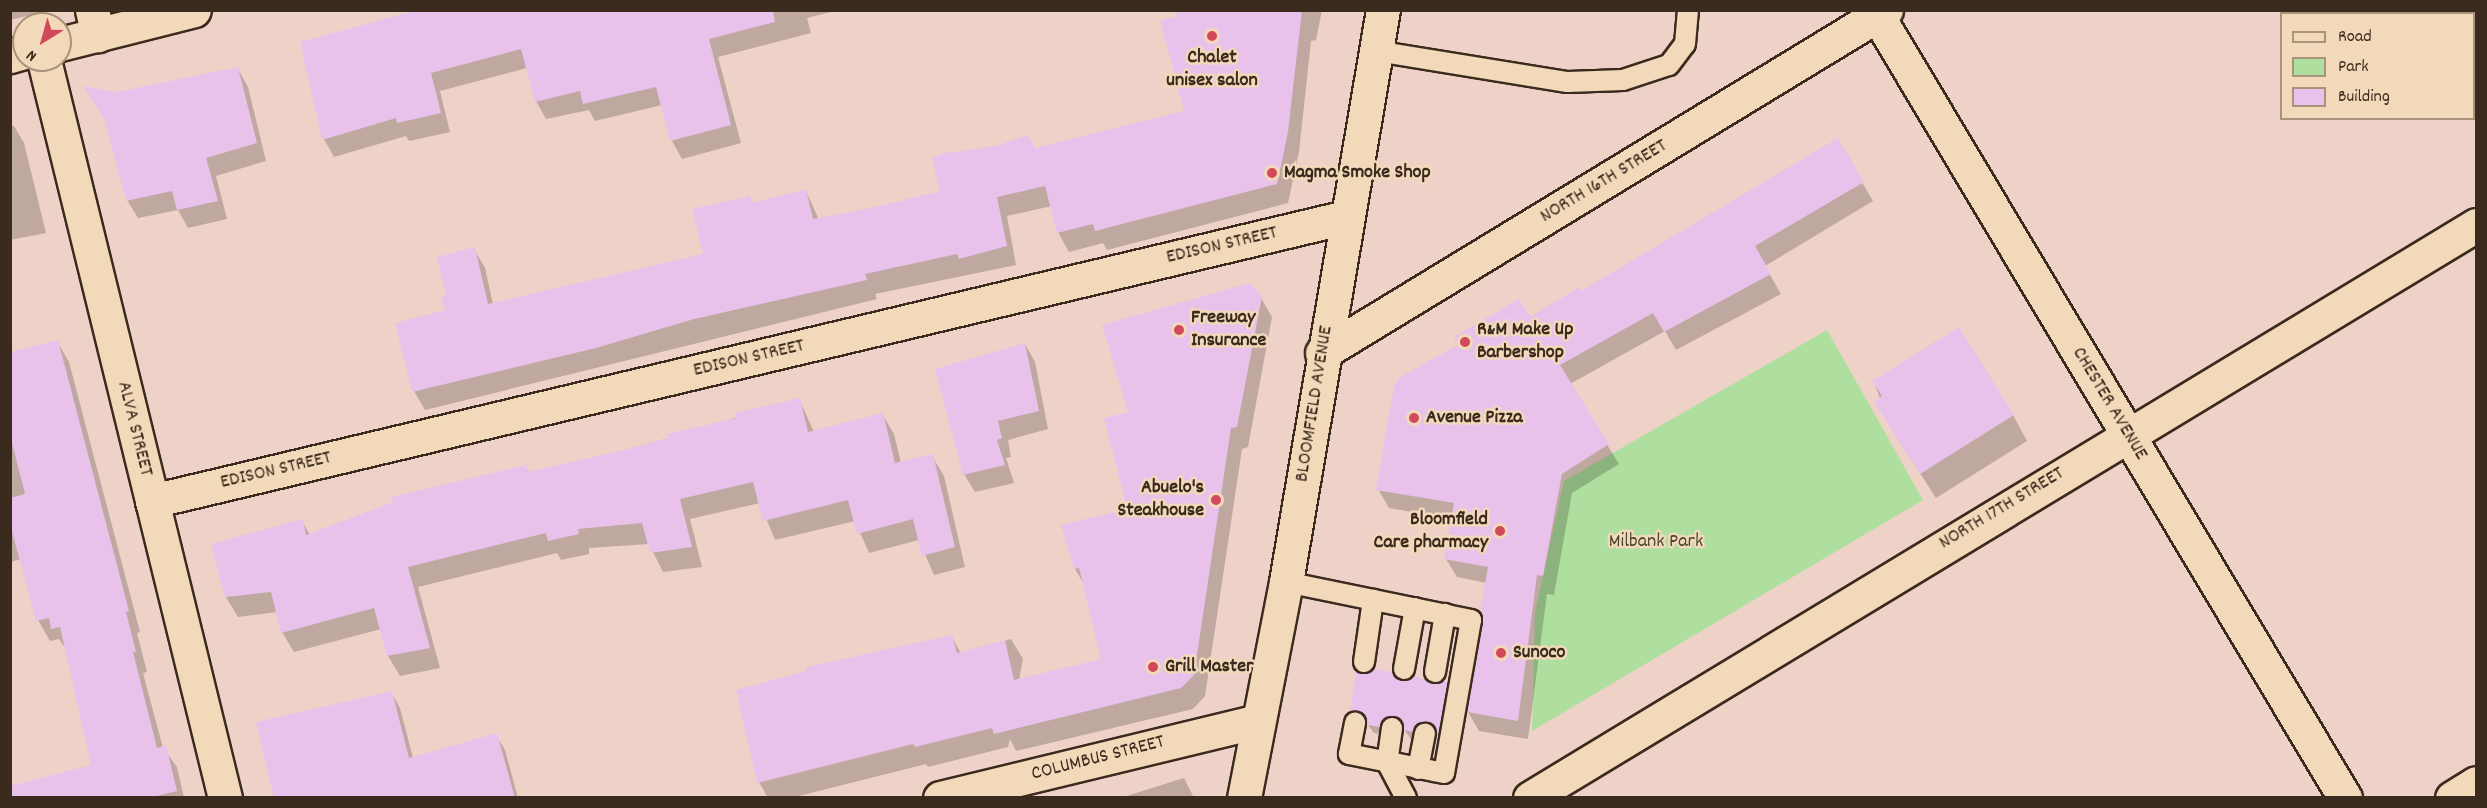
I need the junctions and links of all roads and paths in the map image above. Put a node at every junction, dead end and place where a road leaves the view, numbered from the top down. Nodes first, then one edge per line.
1 (194, 10) edge
2 (1383, 10) edge
3 (1688, 10) edge
4 (1879, 12) edge
5 (95, 23) edge
6 (72, 37) edge
7 (1376, 51) junction
8 (47, 72) edge
9 (1346, 217) junction
10 (2476, 225) edge
11 (1322, 353) junction
12 (2126, 434) junction
13 (152, 501) junction
14 (1286, 582) junction
15 (1373, 600) junction
16 (1415, 608) junction
17 (1445, 615) junction
18 (1364, 662) dead end
19 (1404, 669) dead end
20 (1435, 672) dead end
21 (1258, 721) junction
22 (1355, 723) dead end
23 (1392, 728) dead end
24 (1425, 734) dead end
25 (1387, 762) junction
26 (1418, 769) junction
27 (2476, 783) edge
28 (225, 798) edge
29 (940, 798) edge
30 (1244, 798) edge
31 (1406, 798) edge
32 (1530, 798) edge
33 (2345, 798) edge
34 (2452, 798) edge

1 - 5 street
2 - 7 street, BLOOMFIELD AVENUE
3 - 7 lane
4 - 11 street, NORTH 16TH STREET
4 - 12 street, CHESTER AVENUE
5 - 6 street
7 - 9 street, BLOOMFIELD AVENUE
8 - 13 street, ALVA STREET
9 - 11 street, BLOOMFIELD AVENUE
9 - 13 street, EDISON STREET
10 - 12 street, NORTH 17TH STREET
11 - 14 street, BLOOMFIELD AVENUE
12 - 32 street, NORTH 17TH STREET
12 - 33 street, CHESTER AVENUE
13 - 28 street, ALVA STREET
14 - 15 lane
14 - 21 street, BLOOMFIELD AVENUE
15 - 16 lane
15 - 18 lane
16 - 17 lane
16 - 19 lane
17 - 20 lane
17 - 26 lane
21 - 29 street, COLUMBUS STREET
21 - 30 street, BLOOMFIELD AVENUE
22 - 25 lane
23 - 25 lane
24 - 26 lane
25 - 26 lane
25 - 31 lane
27 - 34 street

